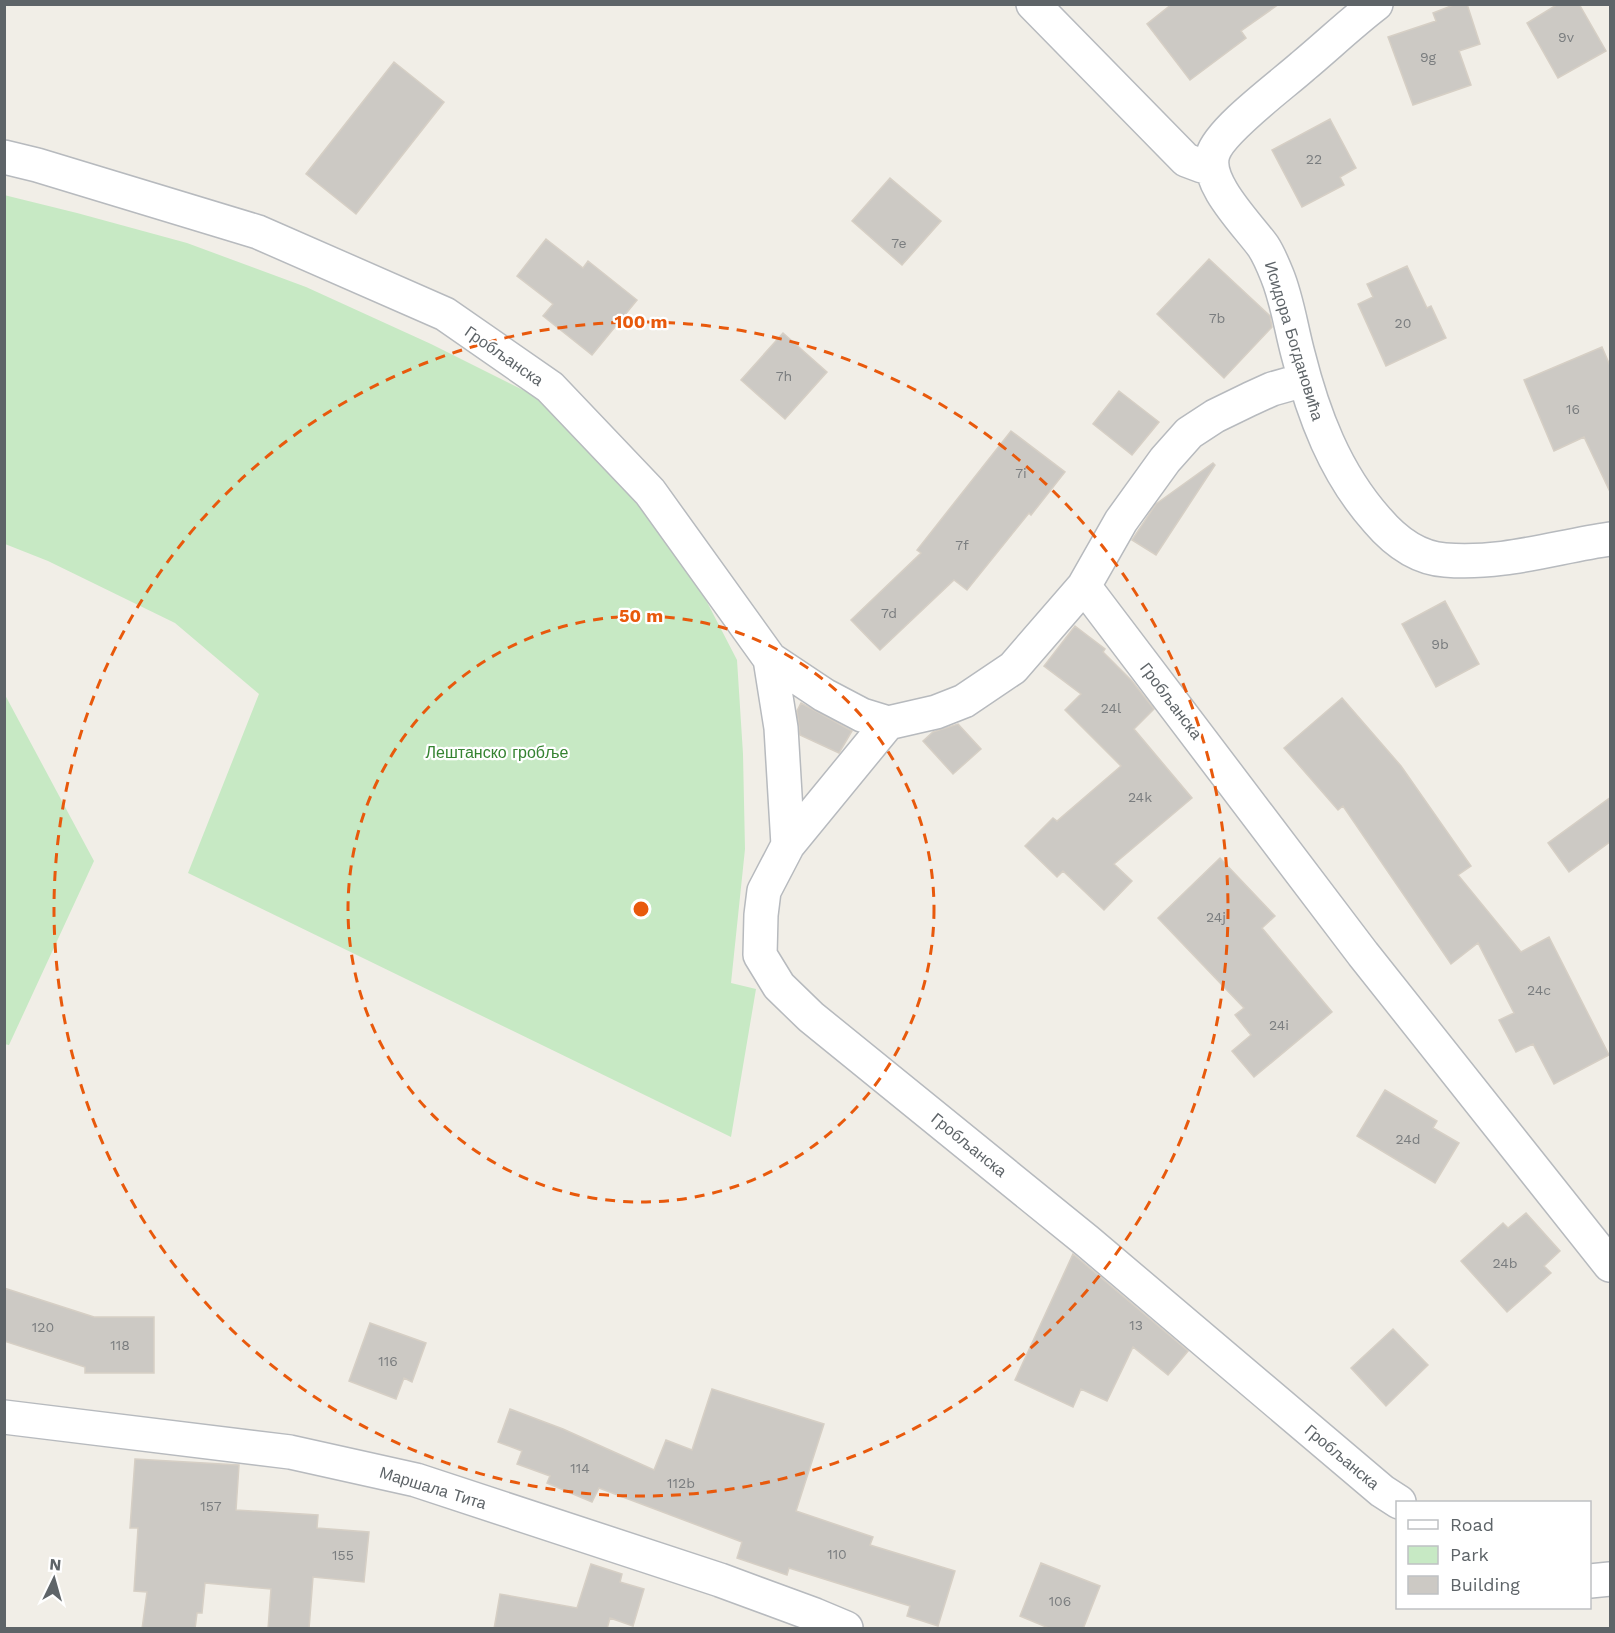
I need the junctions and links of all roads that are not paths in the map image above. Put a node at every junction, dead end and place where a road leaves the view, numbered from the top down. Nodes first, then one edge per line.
1 (1033, 4) edge
2 (1376, 4) edge
3 (4, 157) edge
4 (1211, 166) junction
5 (1305, 380) junction
6 (1611, 539) edge
7 (1084, 586) junction
8 (770, 659) junction
9 (888, 723) junction
10 (788, 845) junction
11 (1611, 1265) edge
12 (4, 1417) edge
13 (1396, 1501) edge
14 (1611, 1579) edge
15 (1591, 1581) edge
16 (846, 1629) edge

1 - 4 street
2 - 4 street
3 - 8 street, Гробљанска
4 - 5 street, Исидора Богдановића
5 - 6 street, Исидора Богдановића
5 - 7 street
7 - 9 street
7 - 11 street, Гробљанска
8 - 9 street, Гробљанска
8 - 10 street
9 - 10 street, Гробљанска
10 - 13 street, Гробљанска
12 - 16 street, Маршала Тита
14 - 15 street

